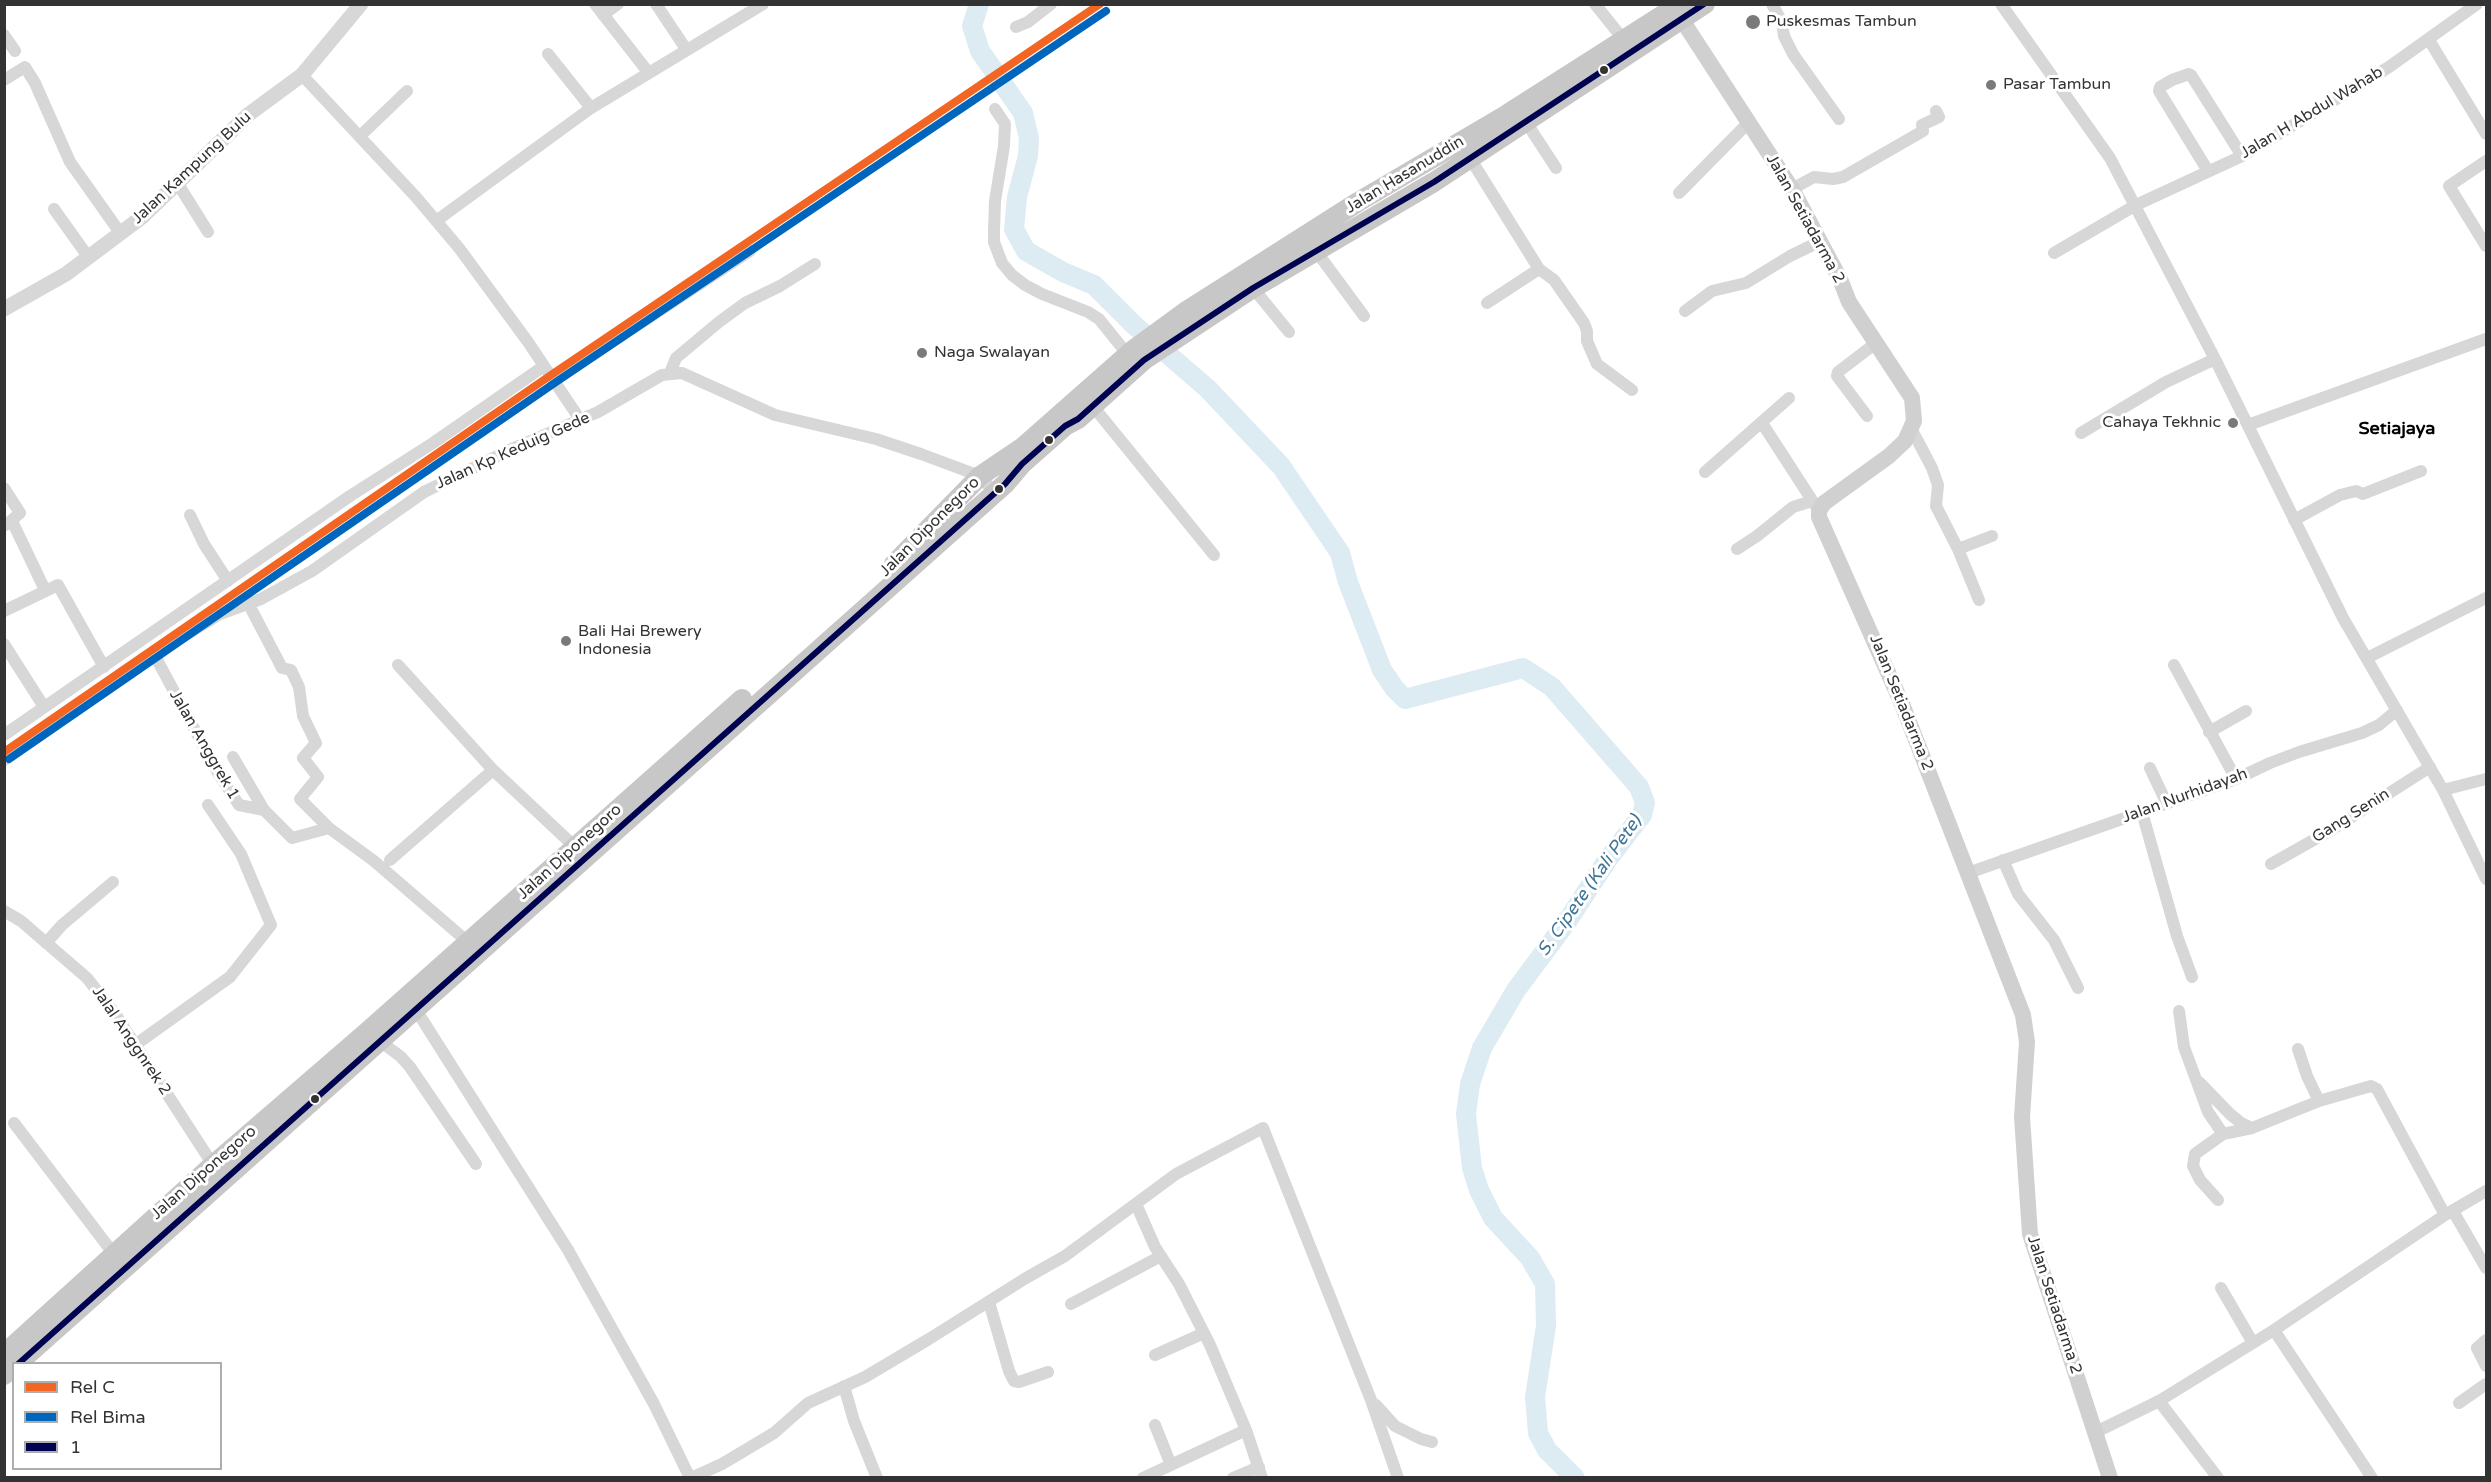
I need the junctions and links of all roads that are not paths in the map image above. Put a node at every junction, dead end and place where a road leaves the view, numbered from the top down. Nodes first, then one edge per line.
1 (360, 4) edge
2 (595, 4) edge
3 (618, 4) edge
4 (656, 4) edge
5 (736, 4) edge
6 (763, 4) edge
7 (1050, 4) edge
8 (1595, 4) edge
9 (1705, 4) edge
10 (1772, 4) edge
11 (2001, 4) edge
12 (2477, 4) edge
13 (1681, 12) edge
14 (603, 15) junction
15 (744, 16) junction
16 (1016, 27) dead end
17 (4, 35) edge
18 (1623, 39) junction
19 (2429, 40) junction
20 (686, 49) junction
21 (15, 51) dead end
22 (548, 54) dead end
23 (648, 72) junction
24 (302, 75) junction
25 (4, 80) edge
26 (407, 91) dead end
27 (591, 108) junction
28 (995, 109) dead end
29 (1936, 111) dead end
30 (1839, 119) dead end
31 (1526, 122) junction
32 (1749, 122) junction
33 (2487, 134) edge
34 (360, 136) junction
35 (2242, 156) junction
36 (1470, 158) junction
37 (2487, 161) edge
38 (1556, 168) dead end
39 (2208, 171) junction
40 (178, 184) junction
41 (1792, 189) junction
42 (1679, 193) dead end
43 (2136, 206) junction
44 (54, 209) dead end
45 (436, 221) junction
46 (208, 232) dead end
47 (120, 234) junction
48 (1821, 242) junction
49 (2487, 246) edge
50 (750, 251) dead end
51 (1316, 251) junction
52 (2054, 253) dead end
53 (89, 258) junction
54 (815, 264) dead end
55 (1539, 269) junction
56 (1253, 288) junction
57 (1487, 303) dead end
58 (4, 309) edge
59 (1685, 311) dead end
60 (1364, 316) dead end
61 (1185, 322) junction
62 (1289, 332) dead end
63 (2487, 339) edge
64 (1876, 343) junction
65 (1135, 355) junction
66 (2215, 359) junction
67 (544, 366) junction
68 (670, 373) junction
69 (554, 380) junction
70 (1632, 390) dead end
71 (1788, 398) dead end
72 (1087, 400) junction
73 (1867, 416) dead end
74 (581, 421) junction
75 (1762, 423) junction
76 (2248, 425) junction
77 (1912, 430) junction
78 (2080, 433) dead end
79 (2421, 471) dead end
80 (1705, 472) dead end
81 (980, 476) junction
82 (4, 488) edge
83 (994, 492) junction
84 (1815, 506) junction
85 (190, 515) dead end
86 (2294, 520) junction
87 (8, 523) edge
88 (1992, 536) dead end
89 (1737, 549) dead end
90 (1958, 549) junction
91 (1214, 555) dead end
92 (228, 581) junction
93 (45, 590) junction
94 (2487, 598) edge
95 (1979, 600) dead end
96 (248, 603) junction
97 (4, 611) edge
98 (4, 644) edge
99 (155, 656) junction
100 (2367, 658) junction
101 (398, 665) dead end
102 (2174, 665) dead end
103 (104, 667) junction
104 (44, 707) junction
105 (2397, 710) junction
106 (2246, 711) dead end
107 (2209, 732) junction
108 (5, 734) edge
109 (232, 757) dead end
110 (4, 760) edge
111 (2430, 767) junction
112 (2150, 768) dead end
113 (494, 770) junction
114 (2236, 779) junction
115 (2487, 779) edge
116 (2443, 790) junction
117 (2167, 804) junction
118 (208, 805) dead end
119 (264, 810) junction
120 (2142, 812) junction
121 (329, 828) junction
122 (574, 846) junction
123 (390, 860) dead end
124 (2002, 860) junction
125 (2271, 864) dead end
126 (1968, 873) junction
127 (2487, 879) edge
128 (114, 882) dead end
129 (4, 910) edge
130 (46, 943) junction
131 (469, 943) junction
132 (2192, 977) dead end
133 (2078, 988) dead end
134 (411, 1003) junction
135 (2179, 1011) dead end
136 (373, 1036) junction
137 (135, 1044) junction
138 (2298, 1049) dead end
139 (2195, 1078) junction
140 (2319, 1101) junction
141 (14, 1122) dead end
142 (2252, 1128) junction
143 (2223, 1134) junction
144 (476, 1164) dead end
145 (213, 1165) junction
146 (2487, 1191) edge
147 (2218, 1200) dead end
148 (1136, 1204) junction
149 (2449, 1213) junction
150 (113, 1253) junction
151 (1161, 1256) junction
152 (2487, 1268) edge
153 (2221, 1288) dead end
154 (989, 1302) junction
155 (1071, 1304) dead end
156 (2274, 1330) junction
157 (1204, 1333) junction
158 (2487, 1340) edge
159 (2253, 1343) junction
160 (4, 1354) edge
161 (1155, 1355) dead end
162 (19, 1362) edge
163 (2487, 1366) edge
164 (1048, 1372) dead end
165 (2487, 1384) edge
166 (844, 1386) junction
167 (1371, 1400) junction
168 (2159, 1401) junction
169 (2459, 1403) dead end
170 (1155, 1425) dead end
171 (1246, 1430) junction
172 (2096, 1432) junction
173 (1432, 1442) dead end
174 (1171, 1465) junction
175 (1261, 1472) edge
176 (690, 1478) edge
177 (877, 1478) edge
178 (1143, 1478) edge
179 (1233, 1478) edge
180 (1398, 1478) edge
181 (2110, 1478) edge
182 (2218, 1478) edge
183 (2372, 1478) edge

1 - 24 street, Jalan Kampung Bulu
2 - 14 street
3 - 14 street
4 - 20 street
5 - 15 street
6 - 15 street
7 - 16 street
8 - 18 street
9 - 13 highway, Jalan Hasanuddin
10 - 30 street
11 - 43 street
12 - 19 street, Jalan H Abdul Wahab
13 - 18 highway, Jalan Hasanuddin
13 - 31 highway, Jalan Hasanuddin
13 - 32 main road, Jalan Setiadarma 2
14 - 23 street
15 - 20 street
17 - 21 street
18 - 61 highway, Jalan Hasanuddin
19 - 33 street
19 - 35 street, Jalan H Abdul Wahab
20 - 23 street
22 - 27 street
23 - 27 street
24 - 34 street
24 - 40 street, Jalan Kampung Bulu
25 - 47 street
26 - 34 street
27 - 45 street
28 - 65 street
29 - 41 street
31 - 36 highway, Jalan Hasanuddin
31 - 38 street
32 - 41 main road, Jalan Setiadarma 2
32 - 42 street
34 - 45 street
35 - 39 street, Jalan H Abdul Wahab
35 - 39 street
36 - 51 highway, Jalan Hasanuddin
36 - 55 street
37 - 49 street
39 - 43 street, Jalan H Abdul Wahab
40 - 46 street
40 - 47 street, Jalan Kampung Bulu
41 - 48 main road, Jalan Setiadarma 2
43 - 52 street, Jalan H Abdul Wahab
43 - 66 street
44 - 53 street
45 - 67 street
47 - 53 street, Jalan Kampung Bulu
48 - 59 street
48 - 64 main road, Jalan Setiadarma 2
50 - 69 street
51 - 56 highway, Jalan Hasanuddin
51 - 60 street
53 - 58 street, Jalan Kampung Bulu
54 - 68 street
55 - 57 street
55 - 70 street
56 - 61 highway, Jalan Hasanuddin
56 - 62 street
61 - 65 highway, Jalan Hasanuddin
63 - 76 street
64 - 73 street
64 - 77 main road, Jalan Setiadarma 2
65 - 72 highway, Jalan Diponegoro
66 - 76 street
66 - 78 street
67 - 69 street
67 - 92 street
68 - 74 street, Jalan Kp Keduig Gede
68 - 81 street
69 - 74 street
71 - 75 street
72 - 81 highway, Jalan Diponegoro
72 - 83 highway, Jalan Diponegoro
72 - 91 street
74 - 96 street, Jalan Kp Keduig Gede
75 - 80 street
75 - 84 street
76 - 86 street
77 - 84 main road
77 - 90 street
79 - 86 street
81 - 83 street
81 - 122 highway, Jalan Diponegoro
82 - 87 street
83 - 134 highway, Jalan Diponegoro
84 - 89 street
84 - 126 main road, Jalan Setiadarma 2
85 - 92 street
86 - 100 street
87 - 93 street
88 - 90 street
90 - 95 street
92 - 103 street
93 - 97 street
93 - 103 street
94 - 100 street
96 - 99 street, Jalan Kp Keduig Gede
96 - 121 street
98 - 104 street
99 - 110 street, Jalan Kp Keduig Gede
99 - 119 street, Jalan Anggrek 1
100 - 105 street
101 - 113 street
102 - 107 street
103 - 104 street
104 - 108 street
105 - 111 street
105 - 114 street, Jalan Nurhidayah
106 - 107 street
107 - 114 street
109 - 119 street
111 - 116 street
111 - 125 street, Gang Senin
112 - 117 street
113 - 122 street
113 - 123 street
114 - 117 street, Jalan Nurhidayah
115 - 116 street
116 - 127 street
117 - 120 street, Jalan Nurhidayah
118 - 137 street
119 - 121 street, Jalan Anggrek 1
120 - 124 street, Jalan Nurhidayah
120 - 132 street
121 - 131 street
122 - 131 highway, Jalan Diponegoro
124 - 126 street, Jalan Nurhidayah
124 - 133 street
126 - 172 main road, Jalan Setiadarma 2
128 - 130 street
129 - 130 street, Jalal Anggnrek 2
130 - 137 street, Jalal Anggnrek 2
131 - 134 highway, Jalan Diponegoro
134 - 136 highway, Jalan Diponegoro
134 - 176 street
135 - 139 street
136 - 144 street
136 - 145 highway, Jalan Diponegoro
136 - 162 highway, Jalan Diponegoro
137 - 145 street, Jalal Anggnrek 2
138 - 140 street
139 - 142 street
139 - 143 street
140 - 142 street
140 - 149 street
141 - 150 street
142 - 143 street
143 - 147 street
145 - 150 highway, Jalan Diponegoro
146 - 149 street
148 - 151 street
148 - 154 street
148 - 167 street
149 - 152 street
149 - 156 street
150 - 160 highway, Jalan Diponegoro
151 - 155 street
151 - 157 street
153 - 159 street
154 - 164 street
154 - 166 street
156 - 159 street
156 - 183 street
157 - 161 street
157 - 171 street
158 - 163 street
159 - 168 street
165 - 169 street
166 - 176 street
166 - 177 street
167 - 173 street
167 - 180 street
168 - 172 street
168 - 182 street
170 - 174 street
171 - 174 street
171 - 175 street
172 - 181 main road, Jalan Setiadarma 2
174 - 178 street
175 - 179 street

